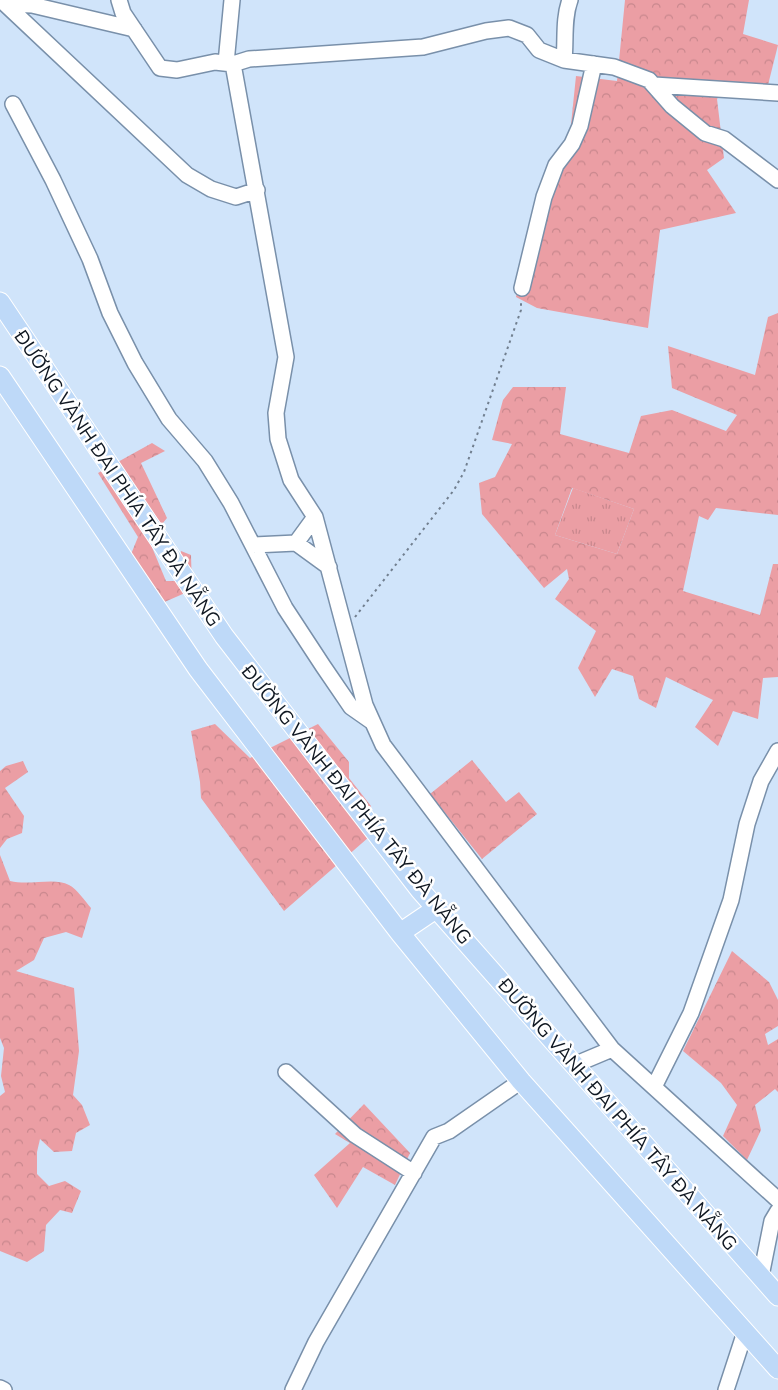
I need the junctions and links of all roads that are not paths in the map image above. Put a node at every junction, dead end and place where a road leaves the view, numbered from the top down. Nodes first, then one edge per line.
1 (119, 0) edge
2 (232, 0) edge
3 (570, 0) edge
4 (4, 2) edge
5 (134, 29) junction
6 (564, 60) junction
7 (230, 63) junction
8 (594, 64) junction
9 (654, 85) junction
10 (778, 93) edge
11 (13, 104) dead end
12 (778, 180) edge
13 (257, 190) junction
14 (522, 288) road end
15 (0, 302) edge
16 (0, 376) edge
17 (315, 518) junction
18 (296, 543) junction
19 (254, 545) junction
20 (329, 567) junction
21 (373, 722) junction
22 (778, 751) edge
23 (437, 908) junction
24 (400, 934) junction
25 (612, 1048) junction
26 (574, 1065) junction
27 (286, 1072) dead end
28 (521, 1081) junction
29 (654, 1087) junction
30 (414, 1172) junction
31 (775, 1191) edge
32 (778, 1211) edge
33 (760, 1276) junction
34 (778, 1296) edge
35 (745, 1332) junction
36 (778, 1369) edge
37 (0, 1388) edge
38 (4, 1390) edge
39 (293, 1390) edge
40 (726, 1390) edge

1 - 5 street
2 - 7 street
3 - 6 street
4 - 5 street
4 - 13 street
5 - 7 street
6 - 7 street
6 - 8 street
7 - 13 street
8 - 9 street
8 - 14 street
9 - 10 street
9 - 12 street
11 - 19 street
13 - 17 street
15 - 23 main road, ĐƯỜNG VÀNH ĐAI PHÍA TÂY ĐÀ NẴNG
16 - 24 main road
17 - 18 street
17 - 20 street
18 - 19 street
18 - 20 street
19 - 21 street
20 - 21 street
21 - 25 street
22 - 29 street
23 - 24 main road
23 - 26 main road, ĐƯỜNG VÀNH ĐAI PHÍA TÂY ĐÀ NẴNG
24 - 28 main road
25 - 26 street
25 - 29 street
26 - 33 main road, ĐƯỜNG VÀNH ĐAI PHÍA TÂY ĐÀ NẴNG
27 - 30 street
28 - 30 street
28 - 35 main road
29 - 31 street
30 - 39 street
32 - 33 street
33 - 34 main road, ĐƯỜNG VÀNH ĐAI PHÍA TÂY ĐÀ NẴNG
35 - 36 main road
35 - 40 street
37 - 38 street

